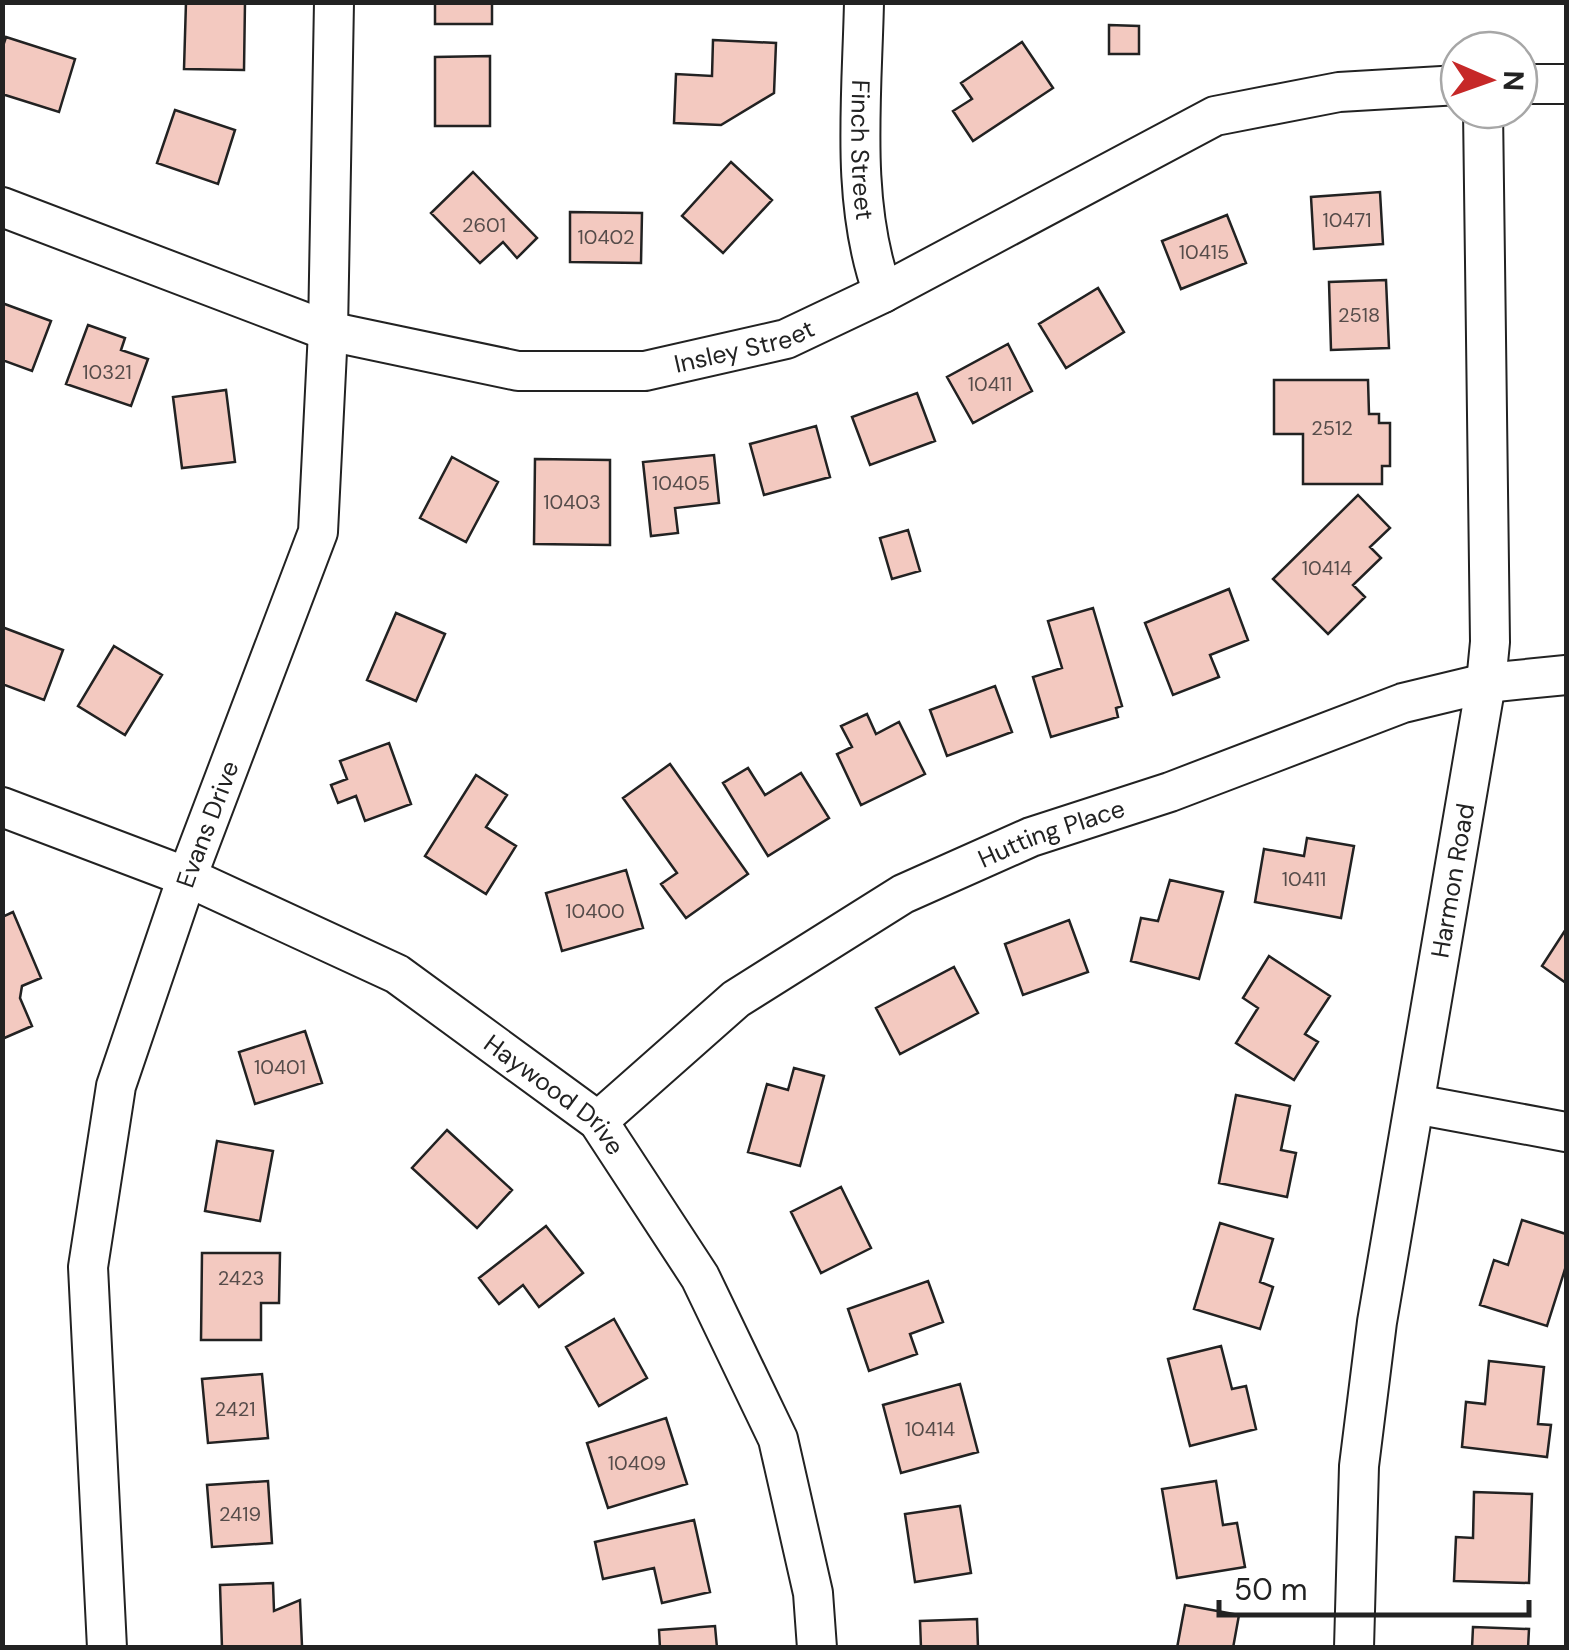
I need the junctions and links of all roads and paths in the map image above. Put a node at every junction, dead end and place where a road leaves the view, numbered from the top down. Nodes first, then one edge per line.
1 (334, 2) edge
2 (864, 2) edge
3 (1539, 84) edge
4 (1566, 84) edge
5 (1439, 86) edge
6 (1483, 130) edge
7 (2, 206) edge
8 (884, 293) junction
9 (328, 331) junction
10 (1566, 674) edge
11 (1486, 684) junction
12 (2, 807) edge
13 (187, 876) junction
14 (1415, 1104) junction
15 (598, 1122) junction
16 (1566, 1132) edge
17 (108, 1648) edge
18 (818, 1648) edge
19 (1354, 1648) edge

1 - 9 street, Evans Drive
2 - 8 street, Finch Street
3 - 4 street
5 - 8 street, Insley Street
6 - 11 street, Harmon Road
7 - 9 street, Insley Street
8 - 9 street, Insley Street
9 - 13 street, Evans Drive
10 - 11 street, Hutting Place
11 - 14 street, Harmon Road
11 - 15 street, Hutting Place
12 - 13 street, Haywood Drive
13 - 15 street, Haywood Drive
13 - 17 street, Evans Drive
14 - 16 street
14 - 19 street, Harmon Road
15 - 18 street, Haywood Drive

